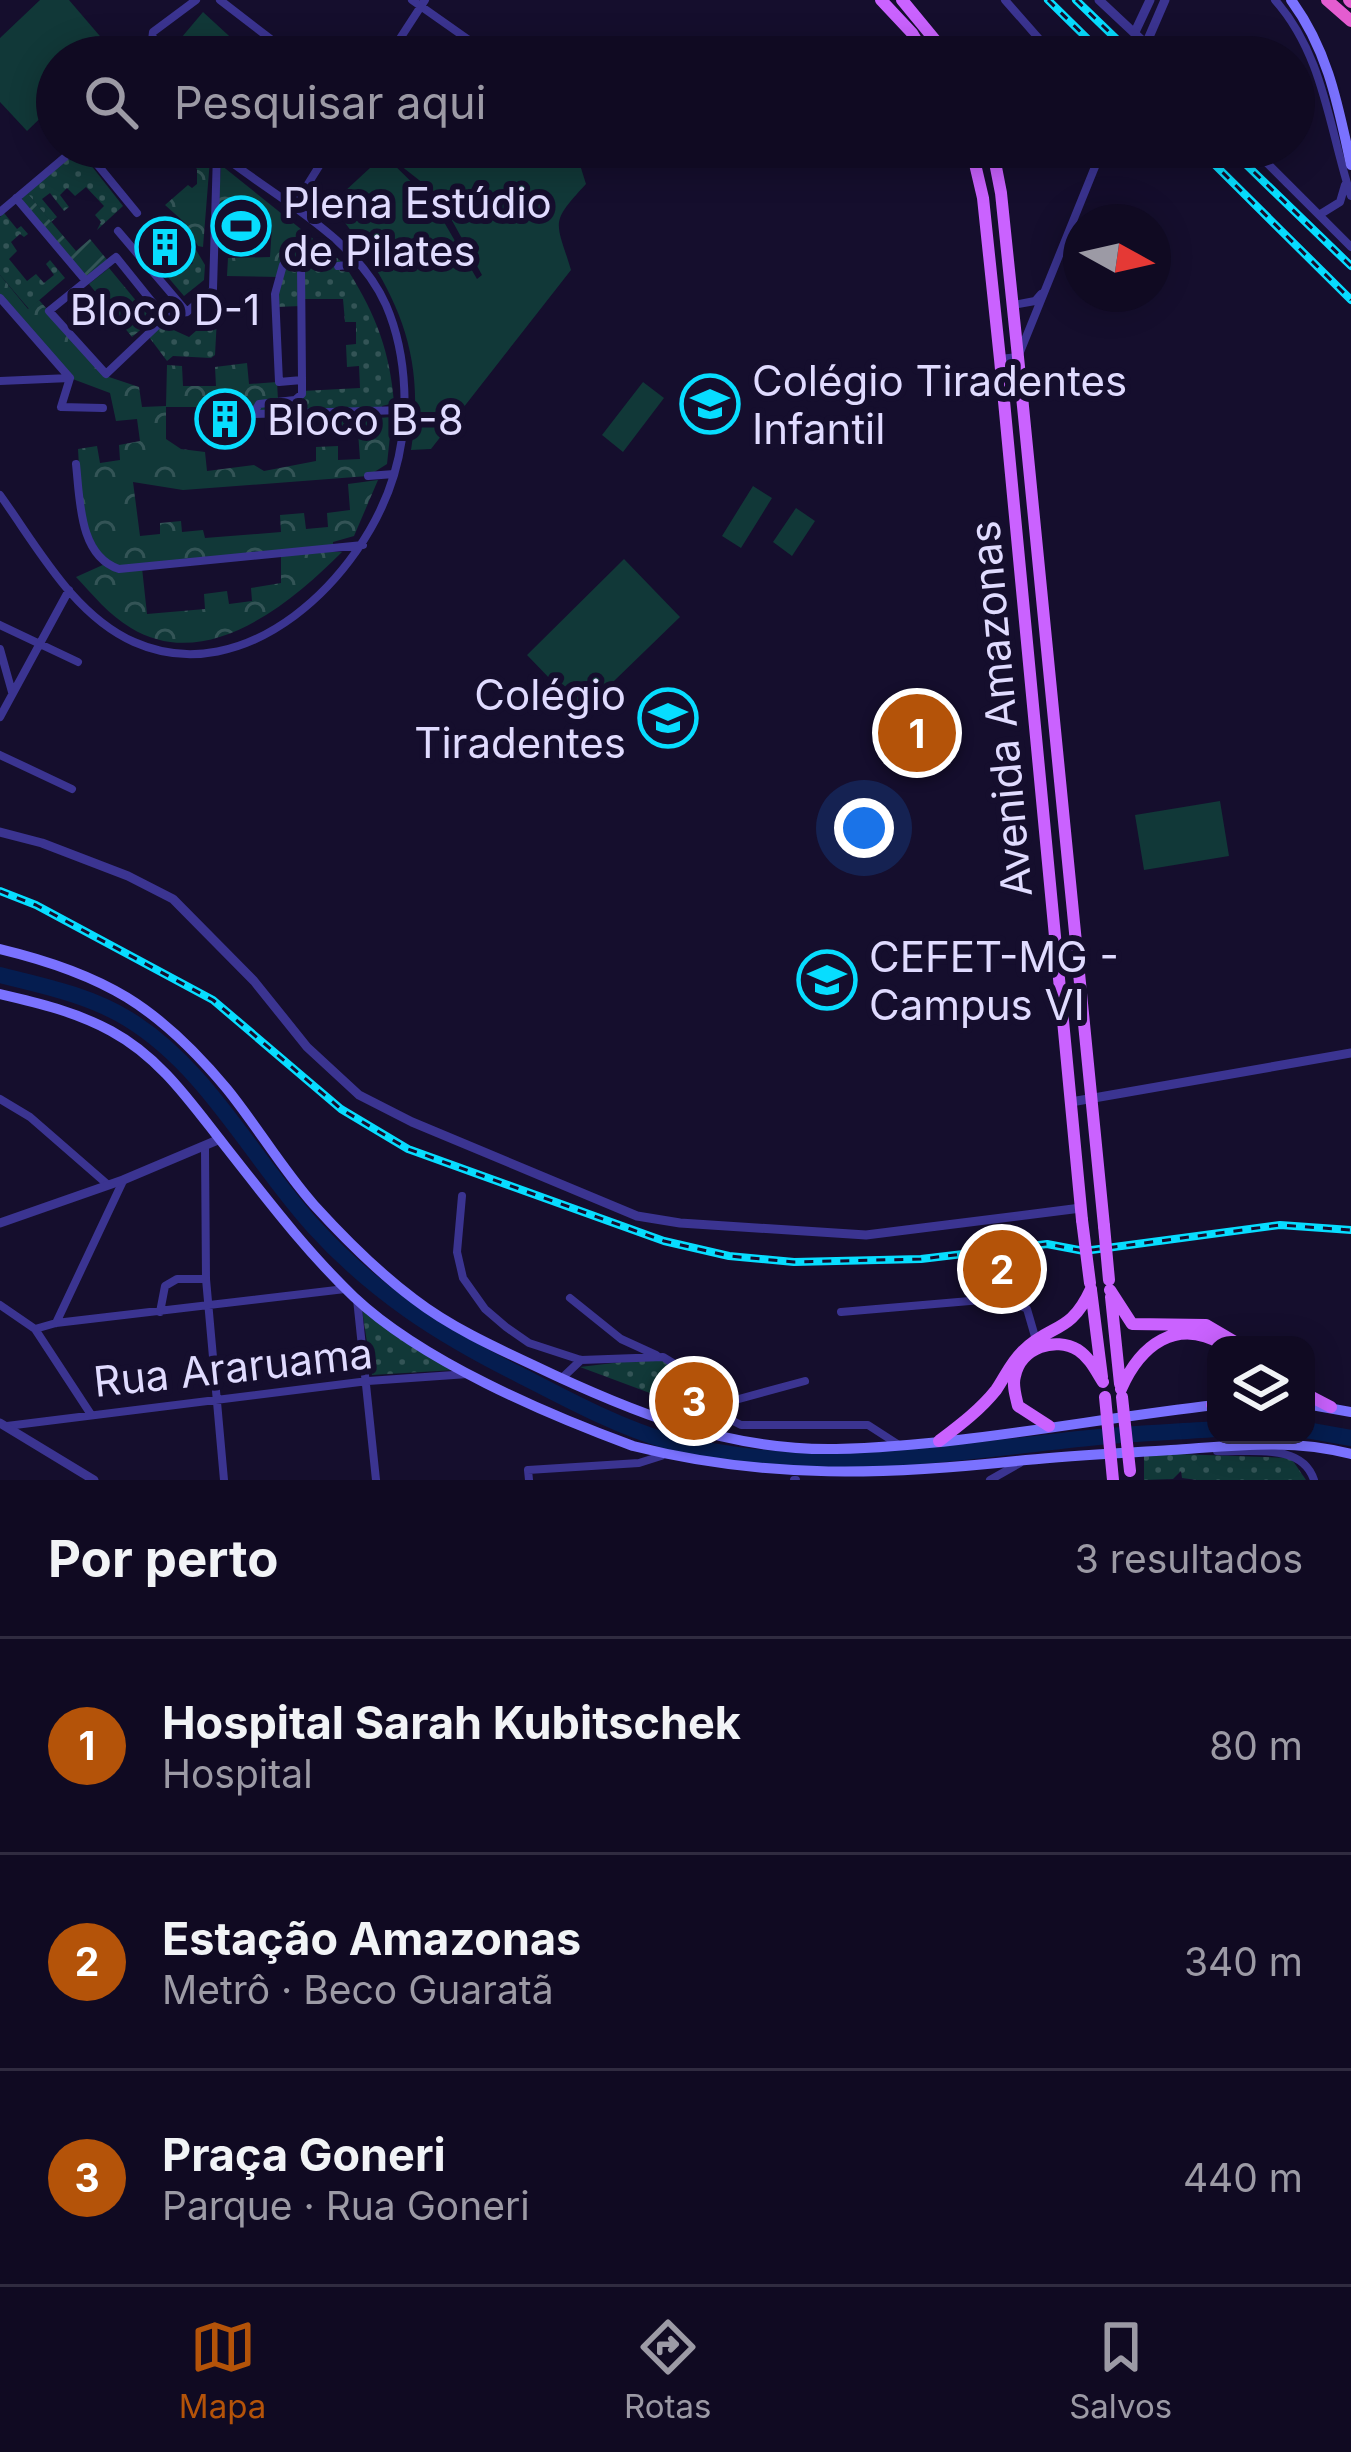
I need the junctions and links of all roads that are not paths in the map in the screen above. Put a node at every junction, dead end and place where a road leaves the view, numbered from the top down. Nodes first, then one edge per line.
1 (196, 0) edge
2 (220, 0) edge
3 (881, 0) edge
4 (902, 0) edge
5 (1005, 0) edge
6 (1099, 0) edge
7 (1150, 0) edge
8 (1165, 0) edge
9 (1275, 0) edge
10 (1291, 0) edge
11 (1327, 0) edge
12 (419, 2) edge
13 (1351, 21) edge
14 (1135, 32) junction
15 (153, 36) edge
16 (267, 36) edge
17 (400, 36) edge
18 (465, 36) edge
19 (914, 36) edge
20 (932, 36) edge
21 (1037, 36) edge
22 (1139, 36) edge
23 (1149, 36) edge
24 (1302, 36) edge
25 (1315, 69) edge
26 (1343, 128) junction
27 (1338, 152) junction
28 (1351, 165) edge
29 (54, 168) edge
30 (98, 168) edge
31 (214, 168) edge
32 (239, 168) edge
33 (318, 168) edge
34 (976, 168) edge
35 (995, 168) edge
36 (1095, 168) edge
37 (1272, 168) edge
38 (1345, 178) junction
39 (1351, 196) edge
40 (16, 198) junction
41 (293, 208) junction
42 (0, 212) edge
43 (137, 213) dead end
44 (1319, 214) junction
45 (118, 231) dead end
46 (1351, 247) edge
47 (359, 264) junction
48 (338, 266) dead end
49 (86, 281) junction
50 (1046, 289) junction
51 (0, 298) edge
52 (1013, 305) junction
53 (187, 312) junction
54 (165, 318) junction
55 (1018, 357) junction
56 (1000, 359) junction
57 (70, 378) junction
58 (302, 380) junction
59 (0, 381) edge
60 (103, 408) dead end
61 (405, 410) junction
62 (76, 464) dead end
63 (394, 474) junction
64 (368, 476) dead end
65 (0, 495) edge
66 (363, 545) junction
67 (69, 590) junction
68 (0, 625) edge
69 (39, 644) junction
70 (0, 649) edge
71 (78, 662) dead end
72 (12, 693) junction
73 (0, 717) edge
74 (0, 755) edge
75 (72, 789) dead end
76 (0, 832) edge
77 (0, 949) edge
78 (0, 994) edge
79 (1351, 1053) edge
80 (0, 1099) edge
81 (1090, 1099) junction
82 (1071, 1102) junction
83 (220, 1139) junction
84 (205, 1148) junction
85 (123, 1180) junction
86 (107, 1184) junction
87 (462, 1196) dead end
88 (1082, 1214) junction
89 (0, 1223) edge
90 (1104, 1224) junction
91 (206, 1279) junction
92 (1110, 1285) junction
93 (1090, 1286) junction
94 (347, 1289) junction
95 (570, 1298) dead end
96 (356, 1299) junction
97 (0, 1305) edge
98 (208, 1306) junction
99 (160, 1312) junction
100 (841, 1312) dead end
101 (56, 1323) junction
102 (35, 1329) junction
103 (1225, 1336) edge
104 (1207, 1338) edge
105 (1036, 1341) junction
106 (663, 1357) junction
107 (580, 1360) junction
108 (469, 1374) junction
109 (561, 1379) junction
110 (368, 1381) junction
111 (805, 1381) dead end
112 (1103, 1382) junction
113 (1121, 1393) junction
114 (1315, 1399) edge
115 (215, 1402) junction
116 (717, 1405) junction
117 (1207, 1405) edge
118 (1315, 1405) edge
119 (1331, 1407) junction
120 (1351, 1412) edge
121 (90, 1413) junction
122 (3, 1425) edge
123 (1048, 1426) junction
124 (939, 1441) junction
125 (898, 1445) junction
126 (1173, 1450) junction
127 (1351, 1454) edge
128 (661, 1456) junction
129 (1026, 1460) junction
130 (529, 1475) edge
131 (1131, 1476) edge
132 (94, 1480) edge
133 (224, 1480) edge
134 (376, 1480) edge
135 (795, 1480) edge
136 (990, 1480) edge
137 (1113, 1480) edge
138 (1314, 1480) edge

1 - 15 street
2 - 16 street
3 - 19 main road
4 - 20 main road
5 - 21 street
6 - 14 street
7 - 14 street
8 - 23 street
9 - 24 street
10 - 26 main road
11 - 13 highway
12 - 17 street
12 - 18 street
14 - 22 street
25 - 27 street
26 - 27 street
26 - 28 main road
27 - 38 street
29 - 40 street
30 - 43 street
31 - 53 street
32 - 41 street
33 - 41 street
34 - 56 main road, Avenida Amazonas
35 - 52 main road, Avenida Amazonas
36 - 50 street
37 - 44 street
38 - 39 street
38 - 44 street
40 - 42 street
40 - 49 street
41 - 47 street
44 - 46 street
45 - 53 street
47 - 48 street
47 - 61 street
49 - 54 street
49 - 54 street
50 - 52 street
50 - 55 street
51 - 57 street
52 - 55 main road, Avenida Amazonas
53 - 54 street
55 - 56 street
55 - 81 main road, Avenida Amazonas
56 - 82 main road, Avenida Amazonas
57 - 59 street
57 - 60 street
58 - 58 street
58 - 61 street
61 - 63 street
62 - 66 street
63 - 64 street
63 - 66 street
65 - 67 street
66 - 67 street
67 - 69 street
68 - 69 street
69 - 71 street
69 - 72 street
70 - 72 street
72 - 73 street
74 - 75 street
76 - 88 street
77 - 109 main road
78 - 83 main road
79 - 81 street
80 - 86 street
81 - 82 street
81 - 90 main road, Avenida Amazonas
82 - 88 main road, Avenida Amazonas
83 - 84 street
83 - 94 main road
84 - 85 street
84 - 91 street
85 - 86 street
85 - 101 street
86 - 89 street
87 - 107 street
88 - 90 main road
88 - 93 main road, Avenida Amazonas, bridge
90 - 92 main road, Avenida Amazonas, bridge
91 - 98 street
91 - 99 street
92 - 103 main road
92 - 113 main road, Avenida Amazonas
93 - 105 main road
93 - 112 main road, Avenida Amazonas
94 - 96 main road
94 - 98 street
95 - 106 street
96 - 108 main road
96 - 110 street
97 - 102 street
98 - 99 street
98 - 115 street
99 - 101 street
100 - 105 street
101 - 102 street
102 - 121 street
104 - 113 main road
105 - 124 main road
106 - 107 street
106 - 116 street
107 - 109 street
108 - 110 street, Rua Araruama
108 - 128 main road
109 - 125 main road
110 - 115 street, Rua Araruama
110 - 134 street
111 - 116 street
112 - 123 main road
112 - 137 main road, Avenida Amazonas, bridge
113 - 131 main road, Avenida Amazonas, bridge
114 - 119 main road
115 - 121 street, Rua Araruama
115 - 133 street
116 - 125 street
117 - 123 main road
118 - 119 main road
119 - 120 main road
121 - 122 street, Rua Araruama
122 - 132 street
123 - 124 main road
124 - 125 main road
126 - 127 main road
126 - 129 main road
126 - 138 street
128 - 130 street
128 - 135 main road
129 - 135 main road
129 - 136 street

